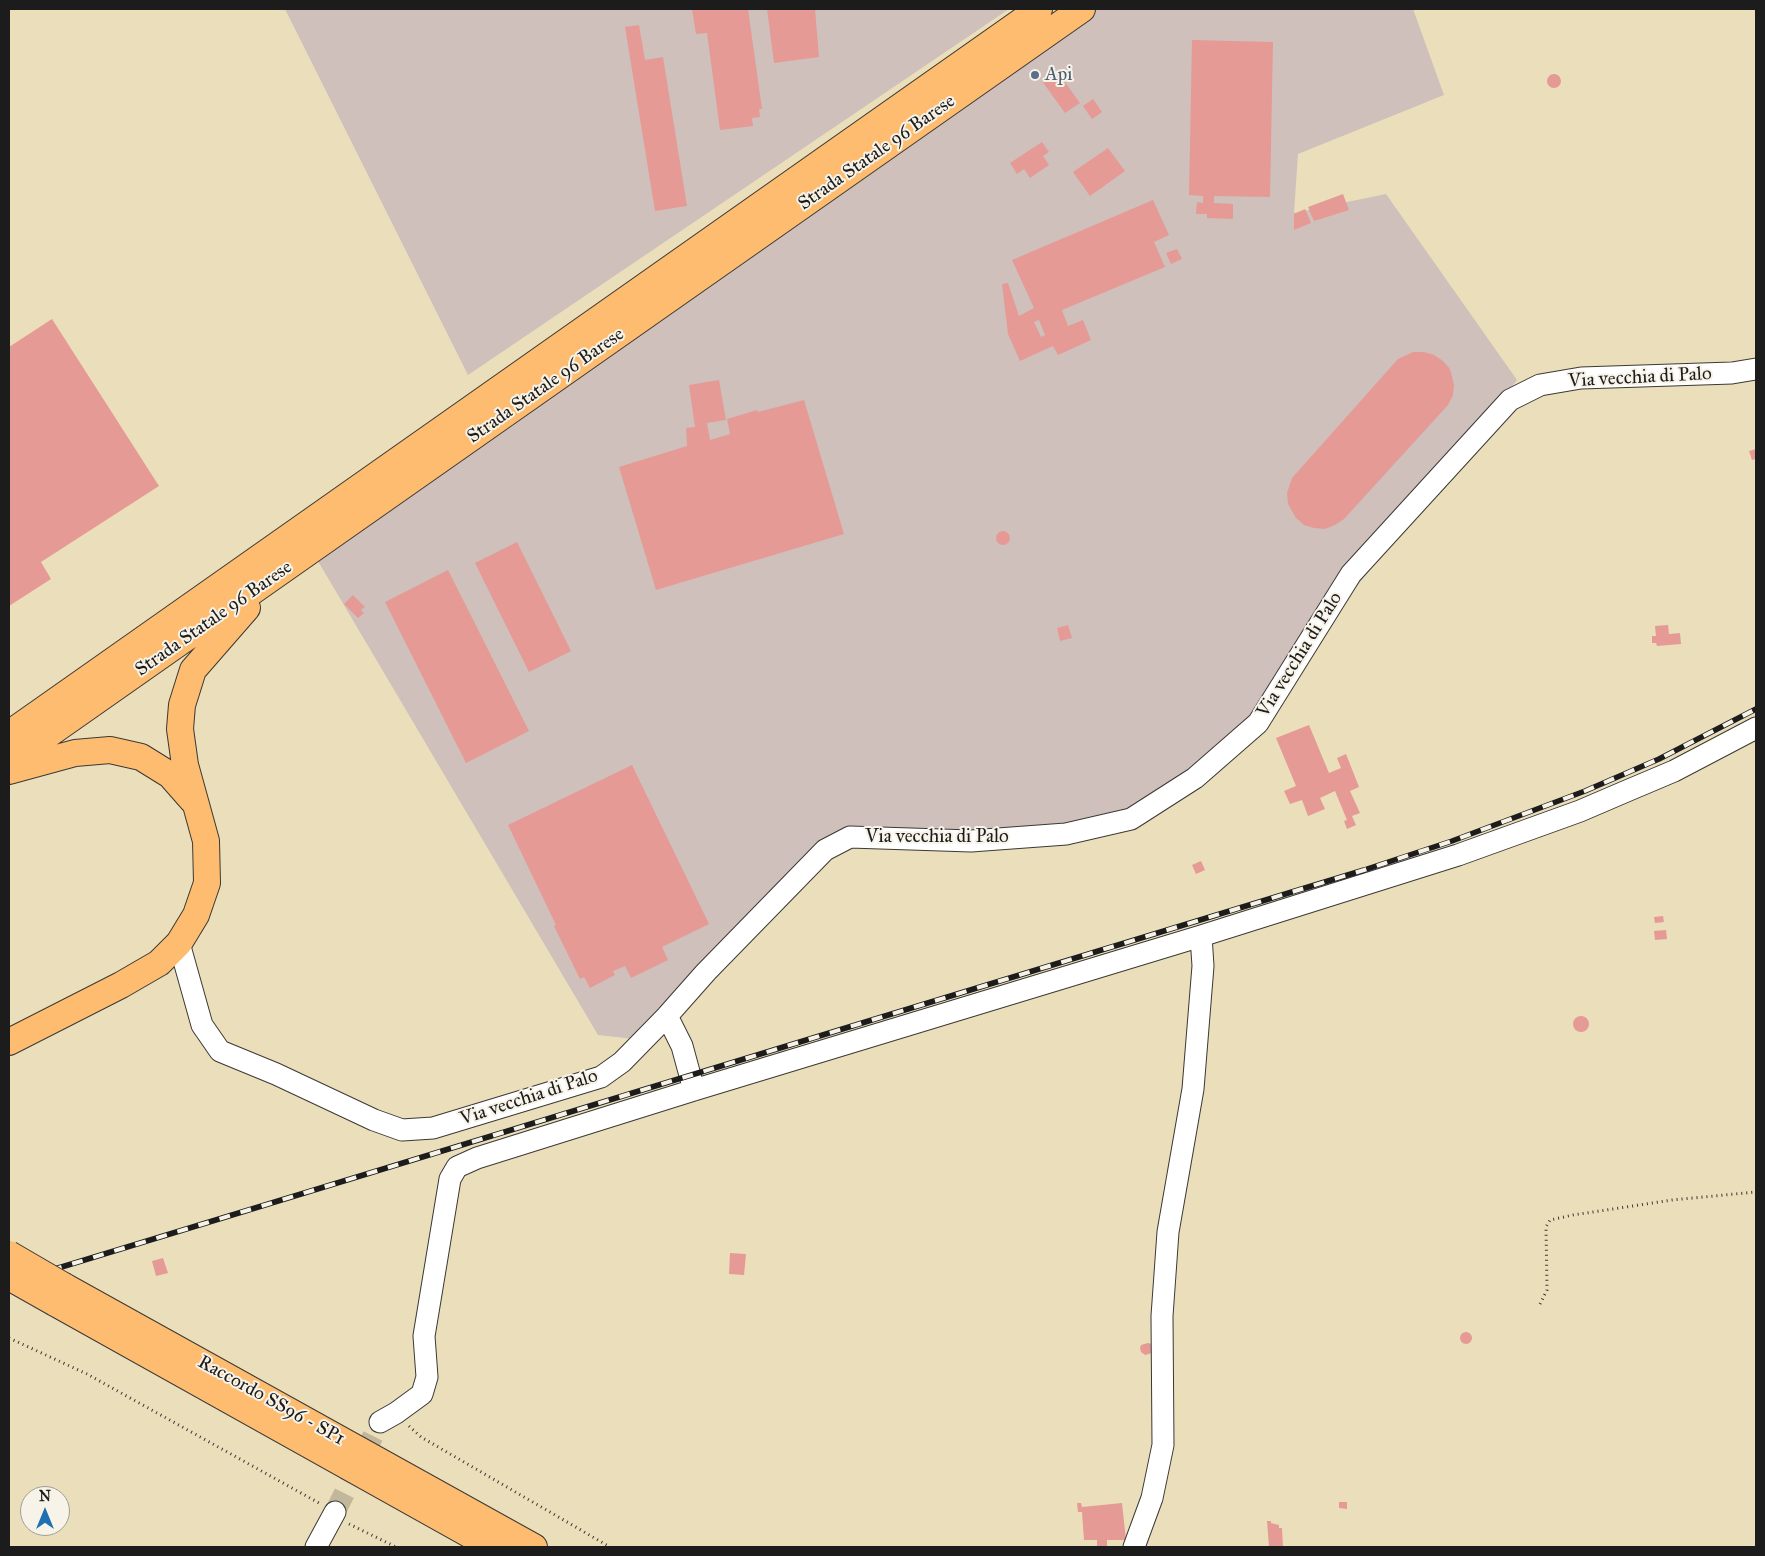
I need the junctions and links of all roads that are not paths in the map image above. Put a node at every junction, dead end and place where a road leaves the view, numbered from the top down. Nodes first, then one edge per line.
1 (1039, 9) edge
2 (1082, 9) edge
3 (1756, 369) edge
4 (274, 578) junction
5 (1756, 728) edge
6 (9, 734) edge
7 (9, 762) edge
8 (9, 771) edge
9 (196, 804) junction
10 (1201, 936) junction
11 (179, 943) junction
12 (667, 1016) junction
13 (9, 1042) edge
14 (694, 1090) junction
15 (9, 1254) edge
16 (9, 1277) edge
17 (60, 1294) junction
18 (388, 1418) tunnel mouth
19 (335, 1512) tunnel mouth
20 (316, 1547) edge
21 (492, 1547) edge
22 (534, 1547) edge
23 (1134, 1547) edge

1 - 6 main road, Strada Statale 96 Barese
2 - 4 main road, Strada Statale 96 Barese
3 - 12 street, Via vecchia di Palo
4 - 7 main road, Strada Statale 96 Barese
4 - 9 main road
5 - 10 street
8 - 9 main road
9 - 11 main road
10 - 14 street
10 - 23 street
11 - 12 street, Via vecchia di Palo
11 - 13 main road
12 - 14 street
14 - 18 street
15 - 17 main road, Raccordo SS96 - SP1, bridge
16 - 17 main road, Raccordo SS96 - SP1, bridge
17 - 21 main road, Raccordo SS96 - SP1
17 - 22 main road, Raccordo SS96 - SP1
19 - 20 street

